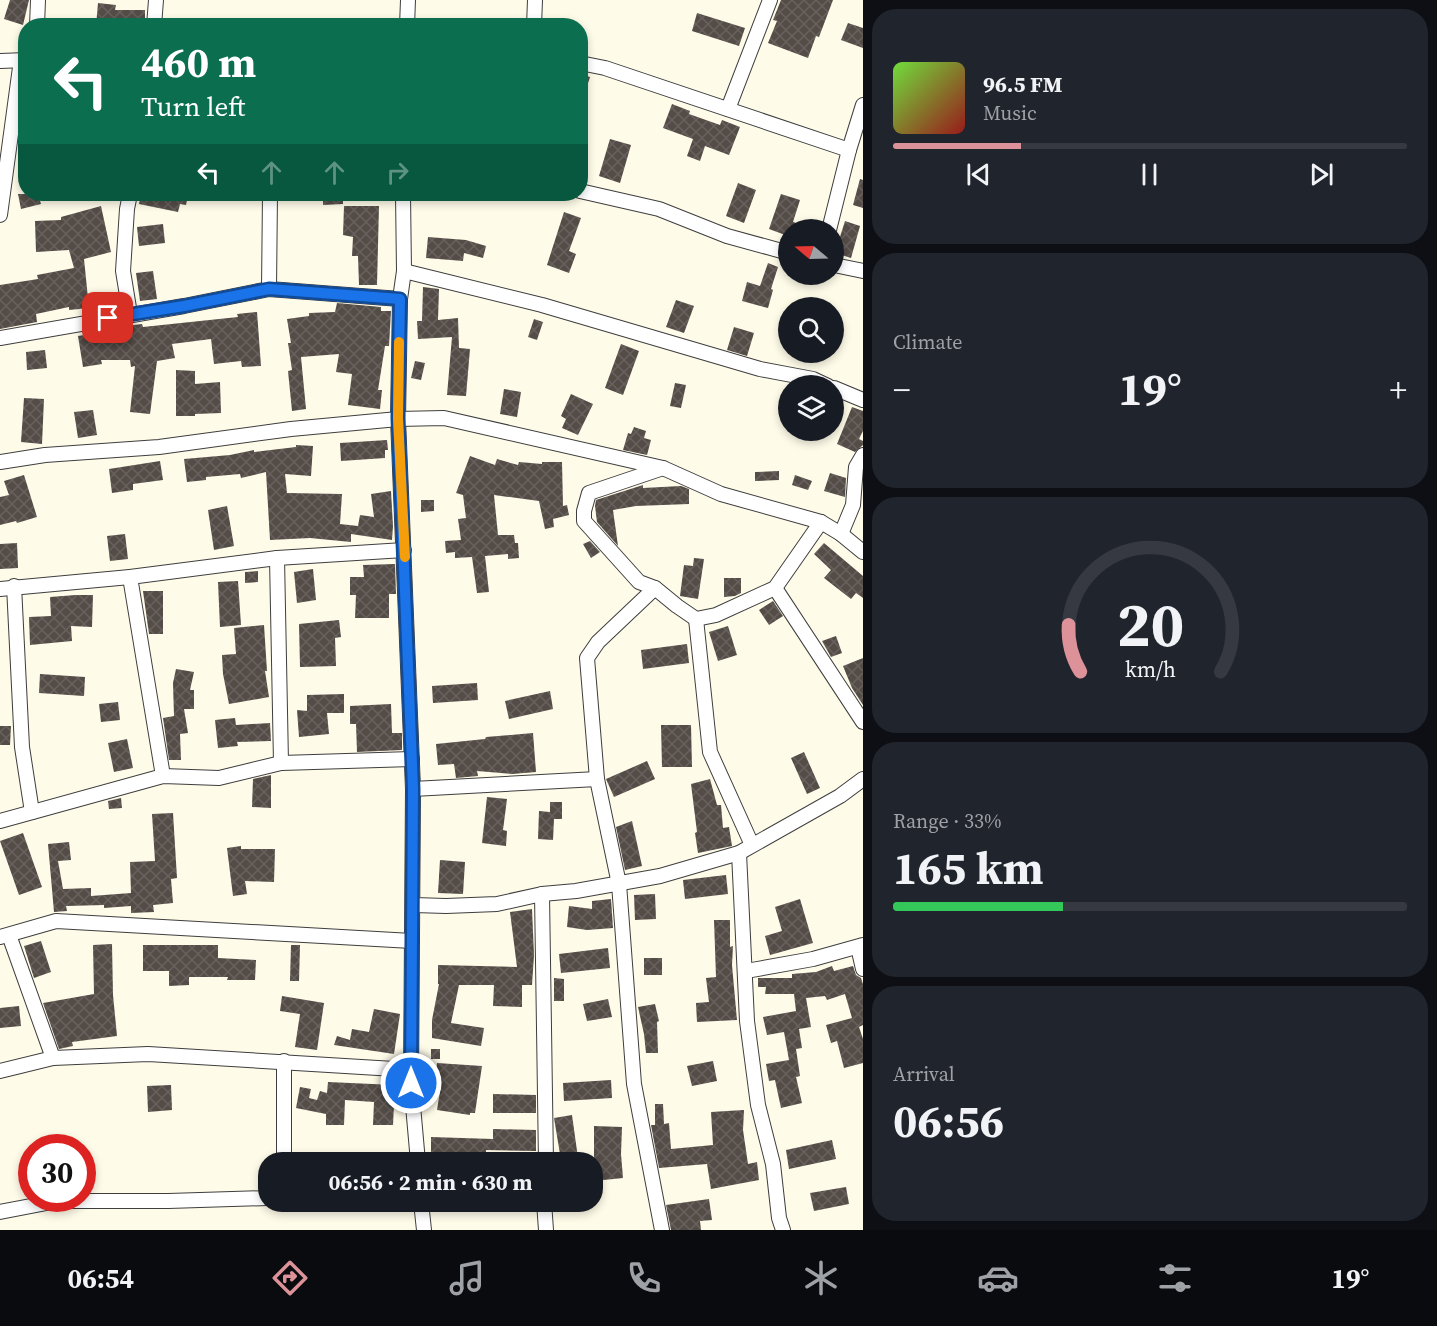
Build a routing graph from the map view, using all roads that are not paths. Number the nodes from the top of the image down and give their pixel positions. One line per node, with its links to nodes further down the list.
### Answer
1 (38, 0): 6 (street)
2 (156, 0): 7 (street)
3 (408, 0): 8 (street)
4 (535, 0): 9 (street)
5 (770, 0): 15 (street)
6 (37, 18)
7 (155, 18)
8 (407, 18)
9 (534, 18)
10 (18, 60): 11 (street)
11 (0, 61)
12 (588, 65): 15 (street)
13 (18, 94): 21 (street)
14 (862, 105): 16 (street)
15 (728, 109): 16 (street)
16 (849, 150): 22 (street)
17 (588, 193): 23 (street)
18 (129, 201): 29 (street)
19 (270, 201): 27 (street)
20 (403, 201): 25 (street)
21 (0, 215)
22 (832, 219)
23 (778, 250)
24 (844, 267): 26 (street)
25 (404, 271): 28 (street); 31 (street)
26 (862, 271)
27 (269, 289): 28 (street); 29 (street)
28 (400, 299): 34 (street)
29 (130, 314): 30 (street)
30 (0, 339)
31 (792, 375)
32 (844, 392): 33 (street)
33 (862, 400)
34 (398, 418): 36 (street); 37 (street); 40 (street)
35 (862, 455): 39 (street)
36 (0, 462)
37 (663, 468): 38 (street); 45 (street)
38 (821, 522): 39 (street); 46 (street)
39 (841, 534): 41 (street)
40 (404, 550): 42 (street); 50 (street)
41 (862, 552)
42 (277, 558): 43 (street); 51 (street)
43 (130, 577): 44 (street); 52 (street)
44 (14, 586): 47 (street); 56 (street)
45 (655, 588): 48 (street); 53 (street)
46 (775, 588): 48 (street); 49 (street)
47 (0, 589)
48 (696, 619): 58 (street)
49 (862, 722)
50 (412, 759): 51 (street); 55 (street)
51 (281, 763): 52 (street)
52 (163, 776): 56 (street)
53 (597, 779): 55 (street); 60 (street)
54 (862, 779): 58 (street)
55 (413, 789): 62 (street)
56 (32, 812): 57 (street)
57 (0, 821)
58 (752, 845): 59 (street)
59 (739, 853): 60 (street); 67 (street)
60 (619, 884): 61 (street); 81 (street)
61 (542, 894): 62 (street); 74 (street)
62 (414, 905): 64 (street)
63 (4, 936): 64 (street); 68 (street)
64 (412, 941): 70 (street)
65 (860, 946): 66 (street); 67 (street)
66 (862, 969)
67 (746, 971): 82 (street)
68 (53, 1058): 69 (street); 71 (street)
69 (284, 1061): 70 (street); 72 (street)
70 (411, 1070): 73 (street)
71 (0, 1071)
72 (284, 1152)
73 (417, 1152)
74 (546, 1152)
75 (258, 1198): 76 (street)
76 (0, 1212)
77 (422, 1212): 79 (street)
78 (545, 1212): 80 (street)
79 (424, 1230)
80 (546, 1230)
81 (662, 1230)
82 (783, 1230)

